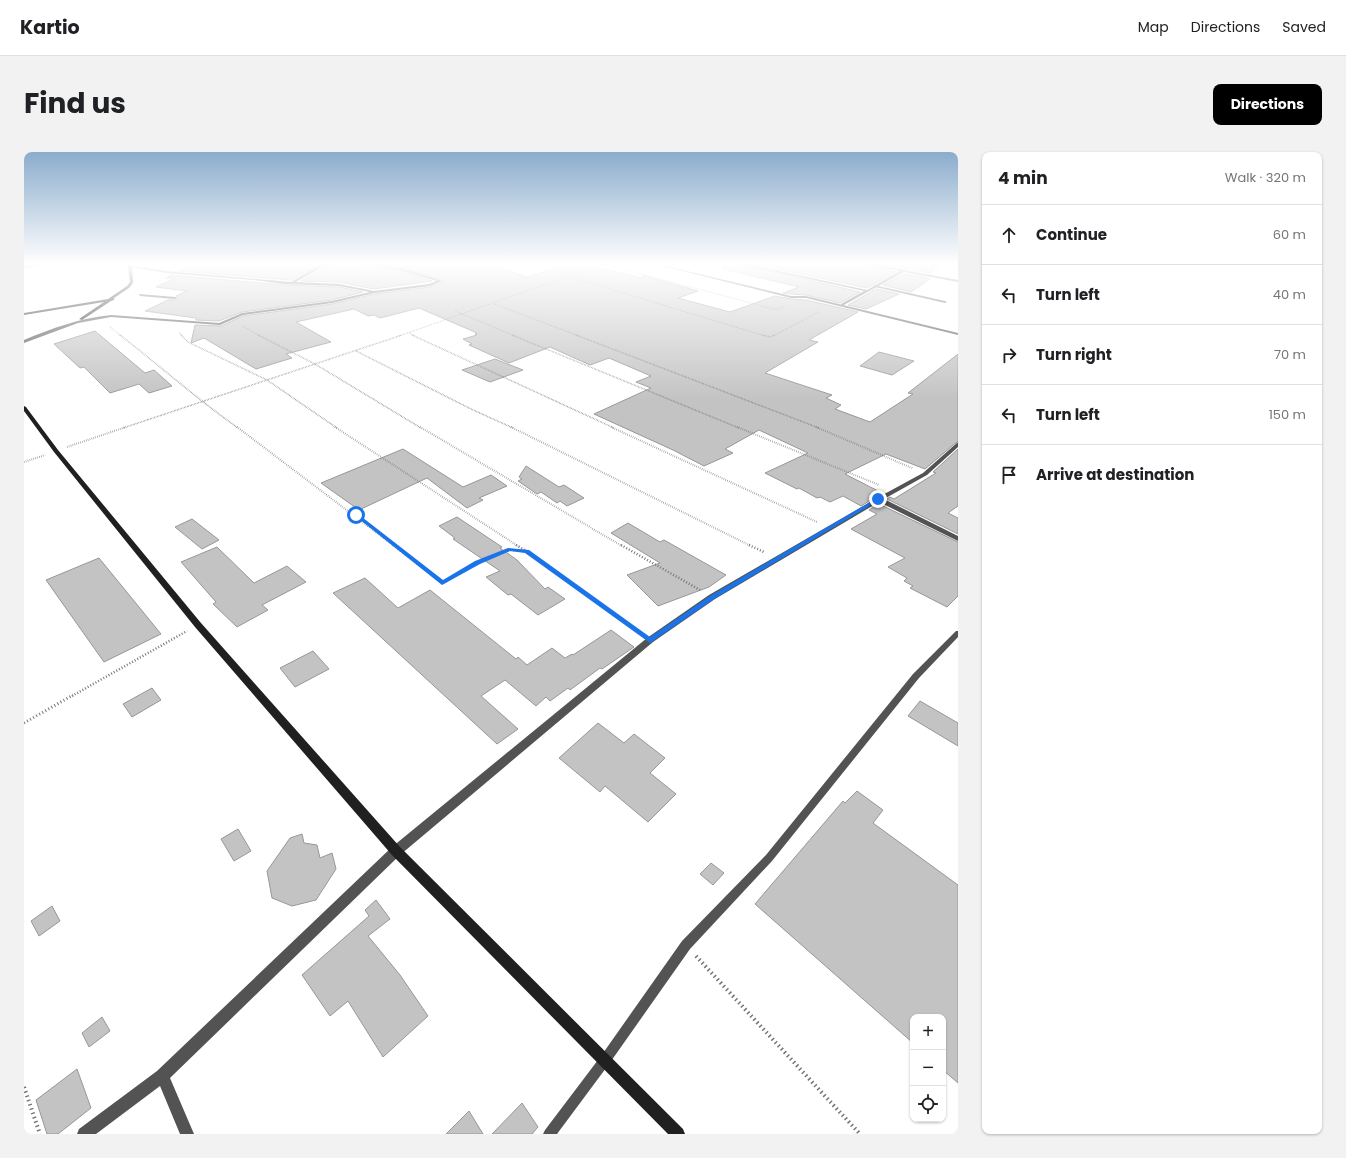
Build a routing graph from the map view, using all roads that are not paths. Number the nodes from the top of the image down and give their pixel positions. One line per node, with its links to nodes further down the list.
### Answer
1 (55, 309): 5 (street)
2 (97, 309): 6 (street)
3 (286, 309): 6 (street)
4 (857, 309): 7 (lane)
5 (24, 314)
6 (81, 319): 8 (street)
7 (958, 334)
8 (24, 342)
9 (24, 408): 14 (street)
10 (958, 444): 11 (street)
11 (878, 499): 12 (street); 14 (street)
12 (958, 539)
13 (958, 633): 15 (lane)
14 (396, 851): 15 (street); 16 (street)
15 (605, 1060): 19 (lane); 20 (street)
16 (162, 1076): 17 (street); 18 (street)
17 (84, 1134)
18 (187, 1134)
19 (549, 1134)
20 (678, 1134)

